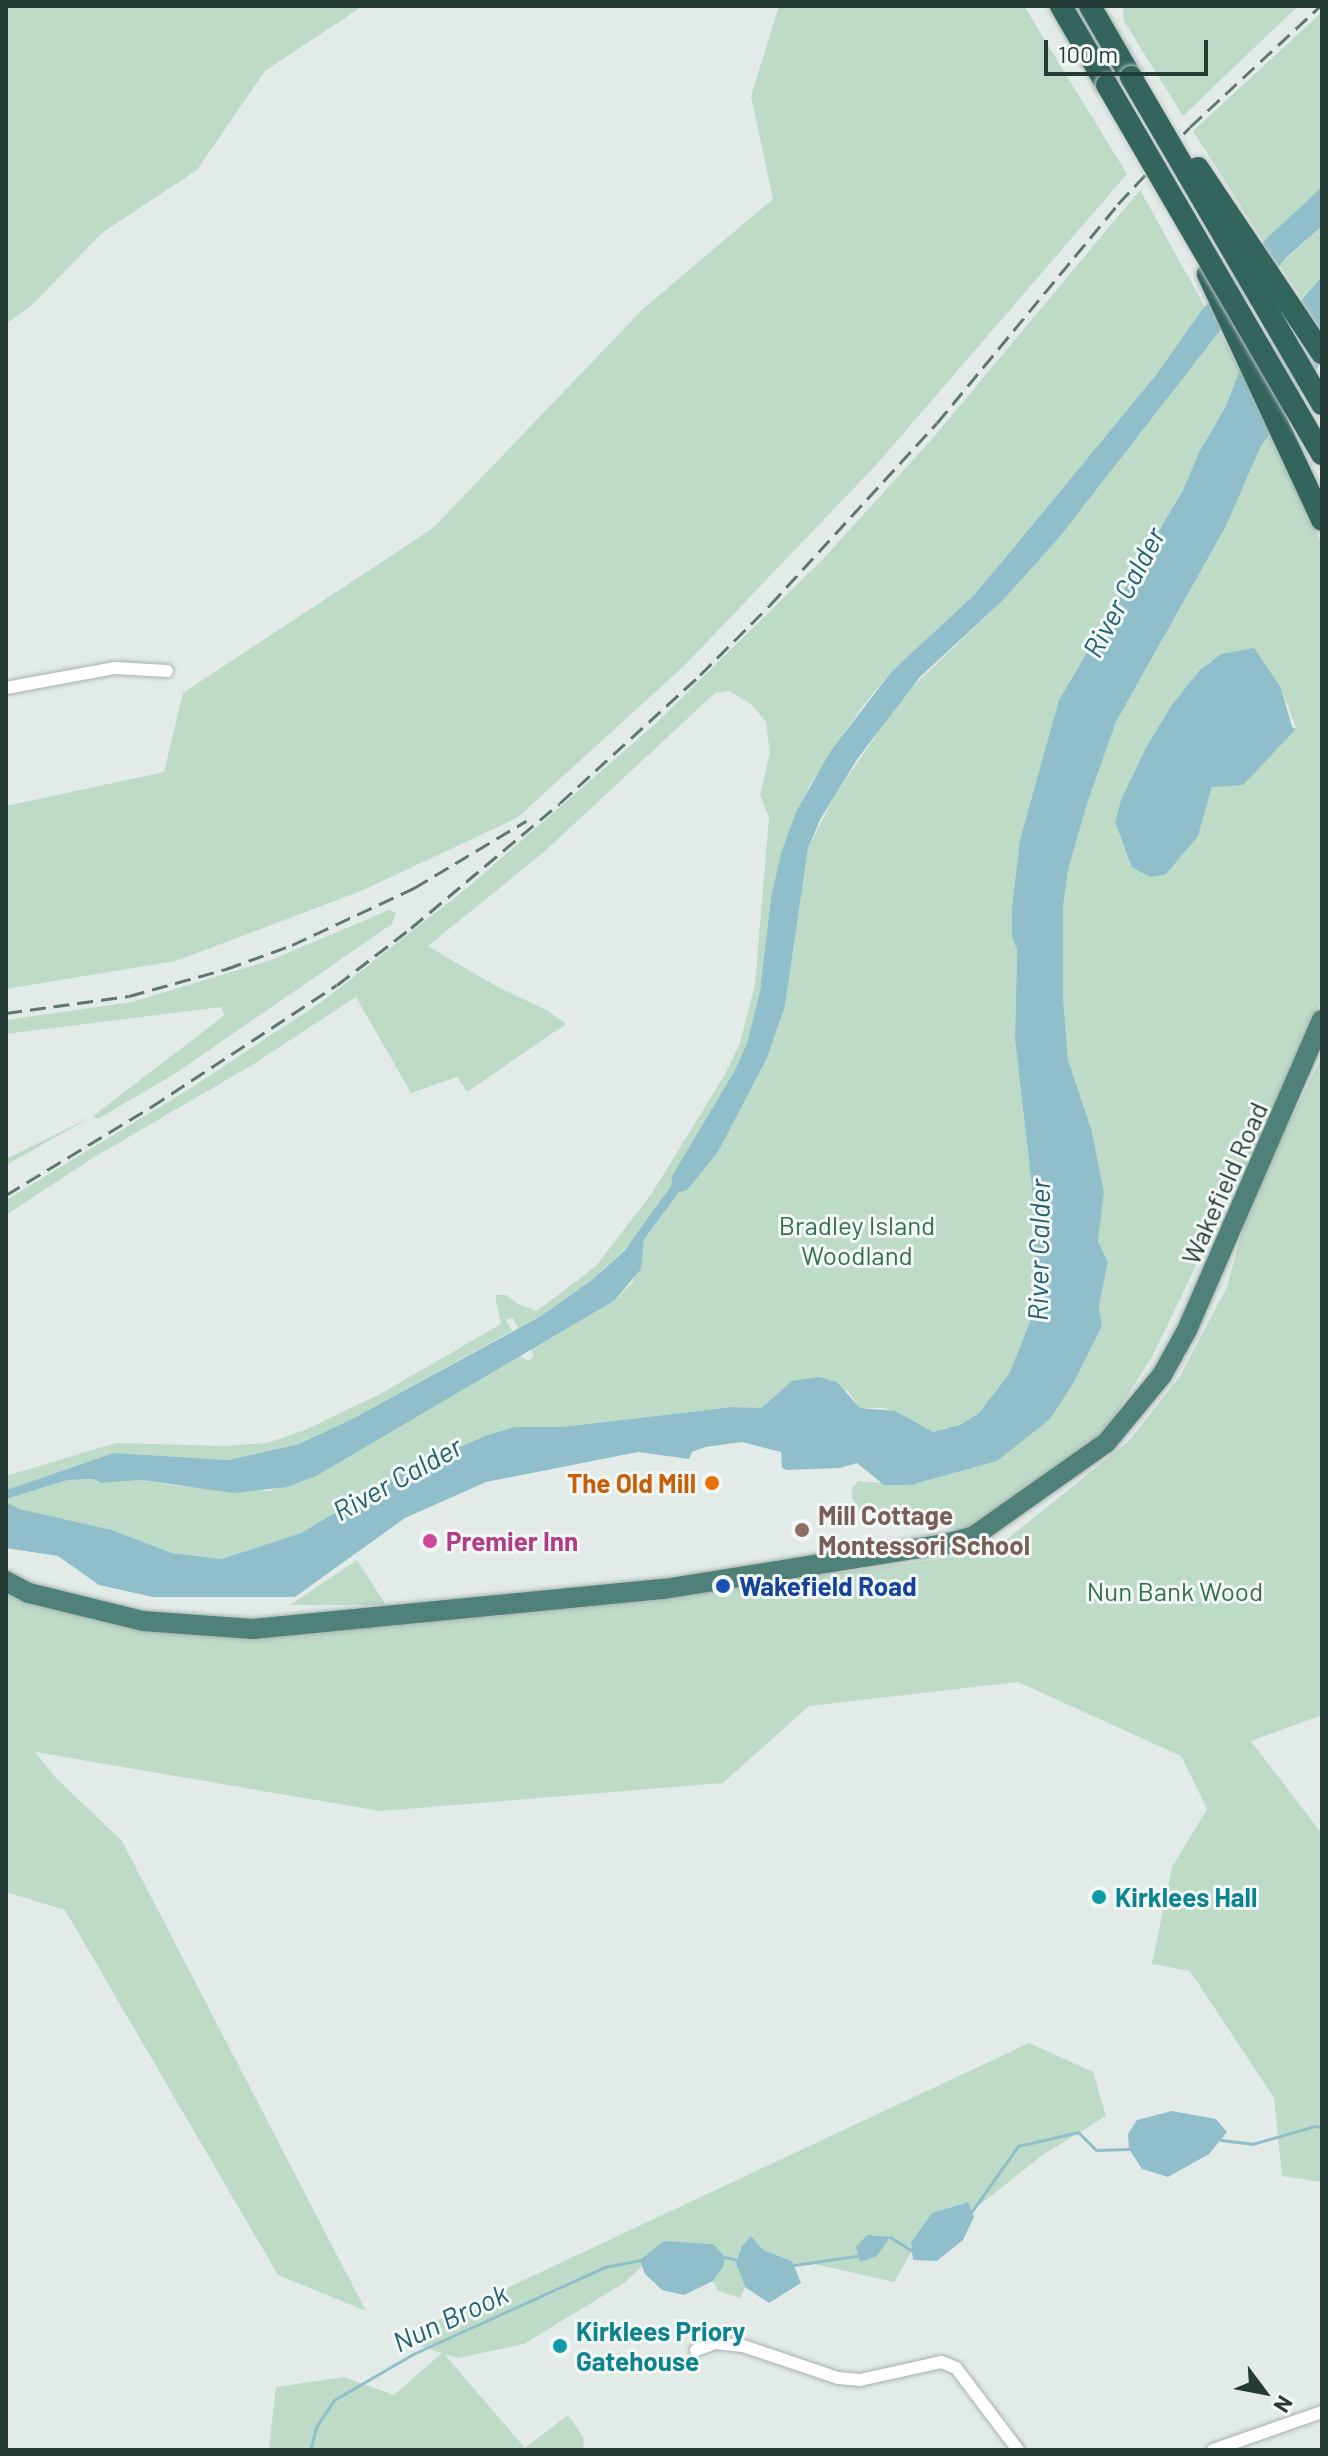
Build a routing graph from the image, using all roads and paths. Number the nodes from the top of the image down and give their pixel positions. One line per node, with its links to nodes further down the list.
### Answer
1 (1061, 6): 4 (highway, bridge)
2 (1090, 6): 3 (highway)
3 (1134, 82): 5 (highway, bridge); 6 (highway, bridge)
4 (1177, 205): 7 (highway, bridge); 8 (highway, bridge)
5 (1322, 353)
6 (1322, 404)
7 (1322, 454)
8 (1322, 520)
9 (167, 671): 10 (street)
10 (6, 688)
11 (1322, 1020): 13 (highway, Wakefield Road)
12 (1322, 1044): 13 (highway, Wakefield Road)
13 (1303, 1070): 14 (highway, Wakefield Road)
14 (6, 1581)
15 (696, 2350): 17 (street)
16 (1322, 2412): 18 (street)
17 (1018, 2450)
18 (1213, 2450)

